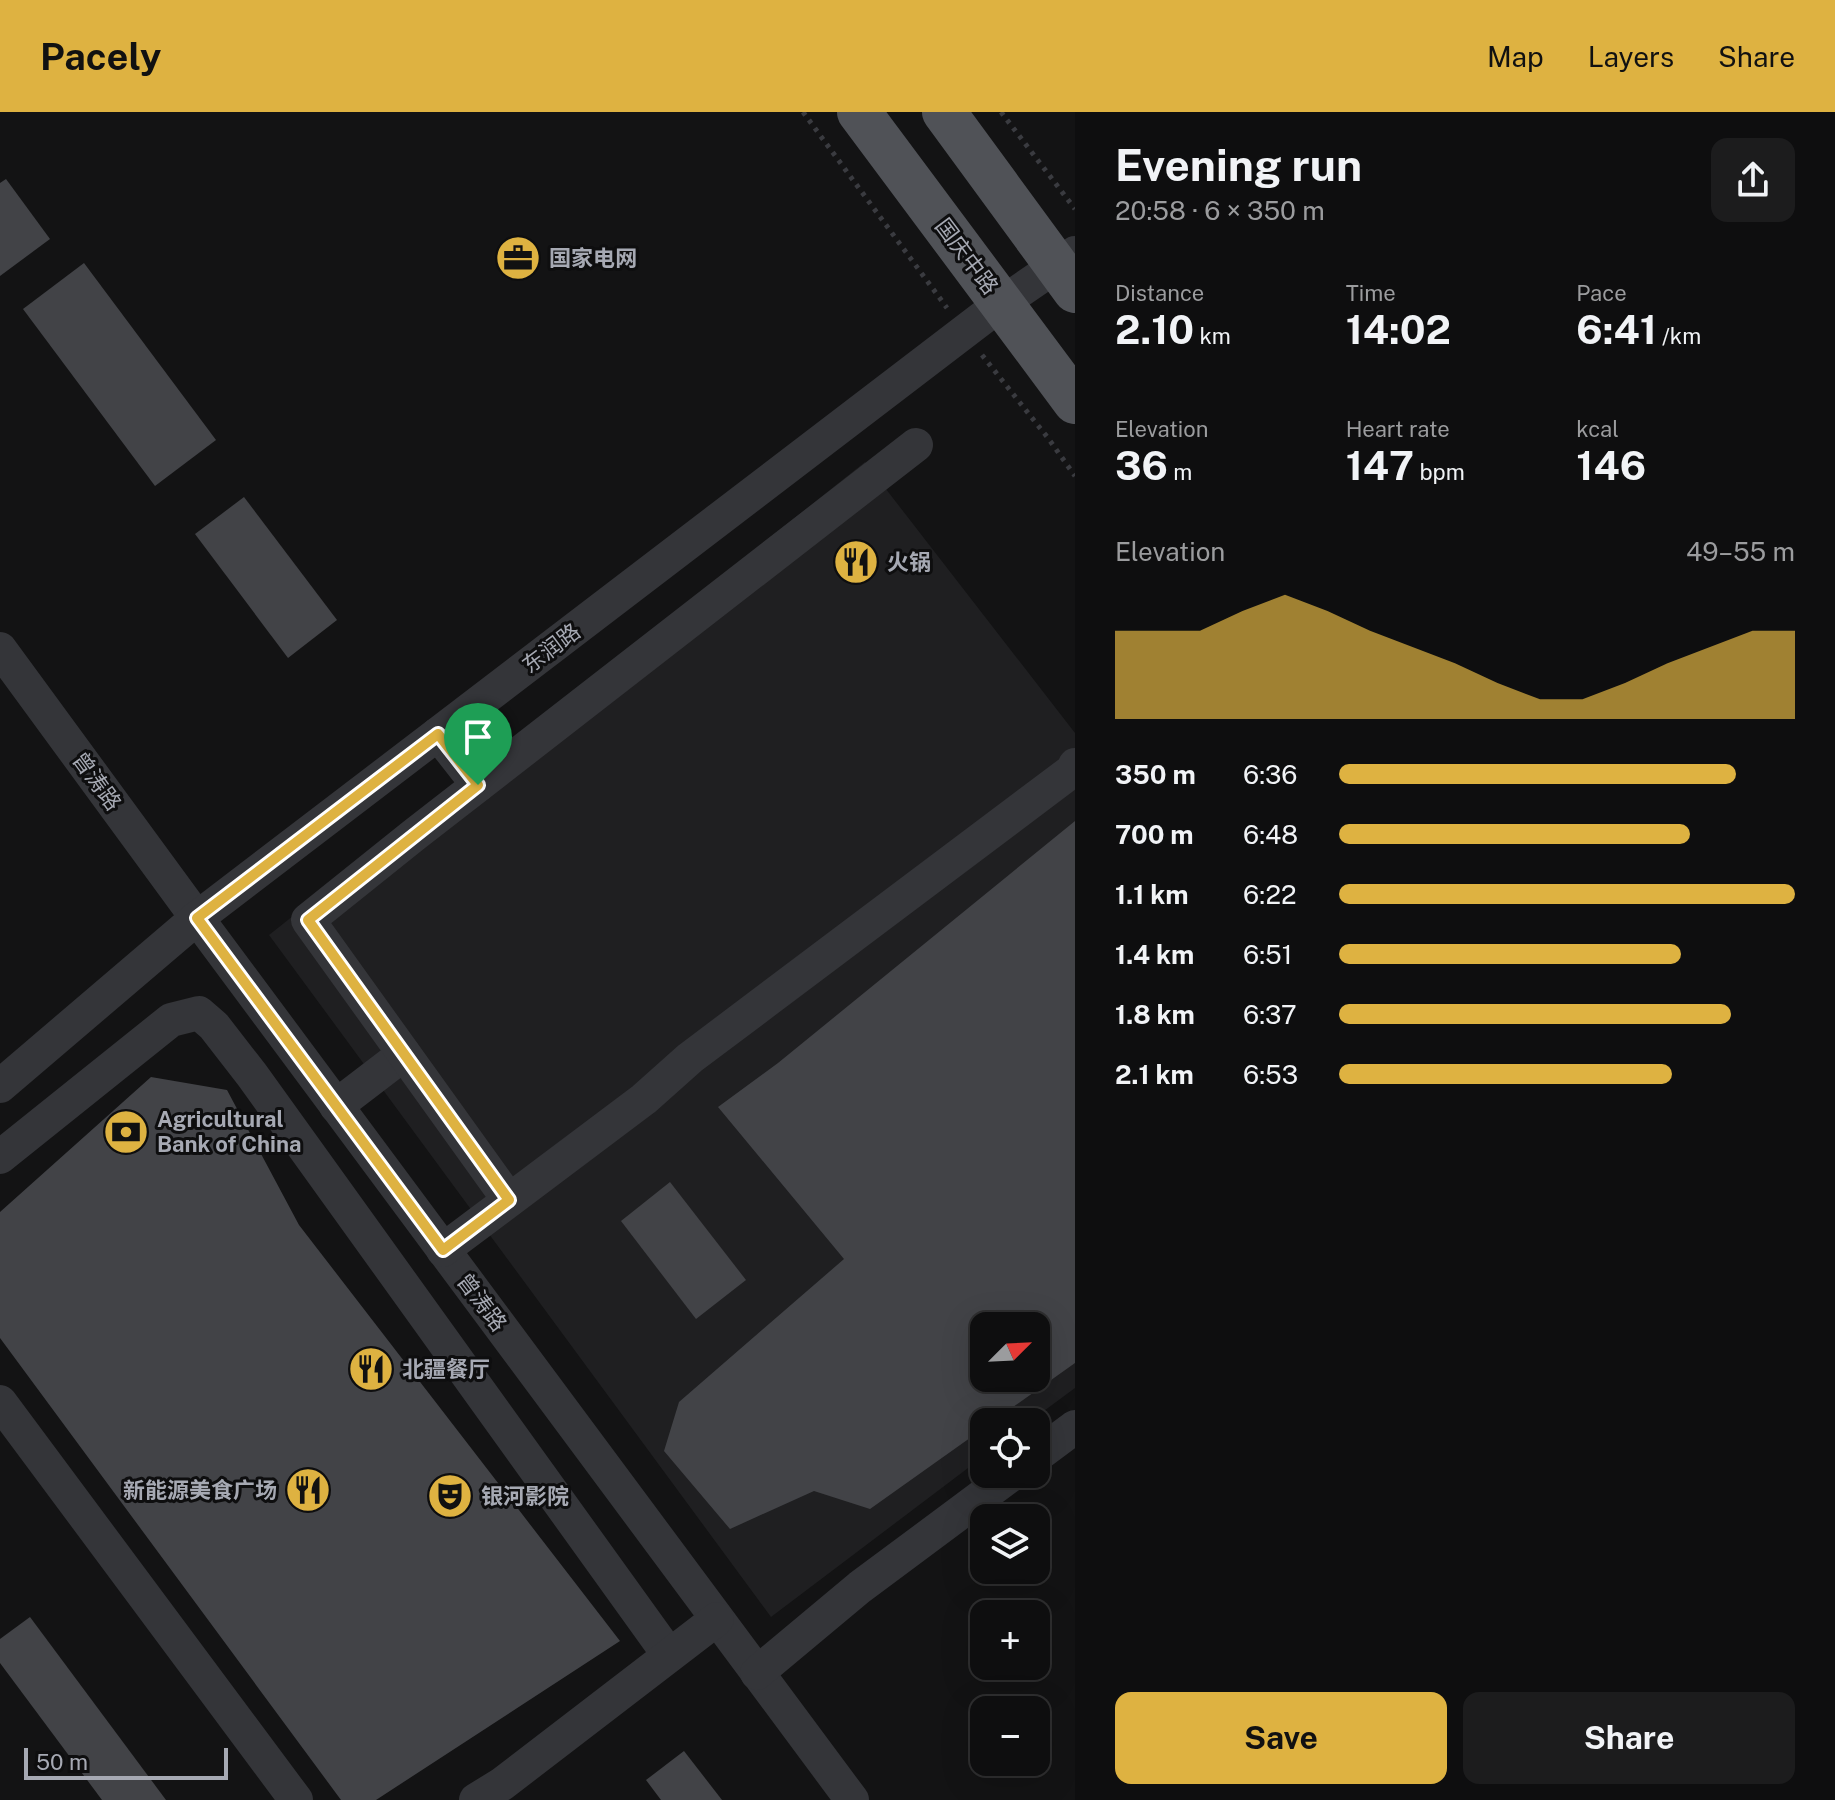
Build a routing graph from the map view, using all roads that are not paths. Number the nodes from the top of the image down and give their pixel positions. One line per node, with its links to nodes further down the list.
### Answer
1 (859, 112): 4 (main road, 国庆中路)
2 (944, 112): 3 (main road)
3 (1069, 270): 4 (street, 东润路)
4 (1002, 303): 5 (main road, 国庆中路); 8 (street, 东润路)
5 (1075, 402)
6 (916, 445): 10 (street)
7 (0, 649): 11 (street, 曾涛路)
8 (438, 734): 10 (street); 11 (street, 东润路)
9 (1075, 765): 16 (street)
10 (478, 785): 12 (street)
11 (197, 918): 13 (street, 东润路); 14 (street, 曾涛路)
12 (404, 1054): 14 (street); 16 (street)
13 (0, 1086)
14 (336, 1106): 17 (street, 曾涛路)
15 (0, 1157): 23 (street)
16 (509, 1200): 17 (street)
17 (443, 1250): 22 (street, 曾涛路)
18 (0, 1402): 25 (street)
19 (1075, 1427): 20 (street)
20 (1050, 1446)
21 (993, 1488): 24 (street)
22 (717, 1619): 23 (street); 24 (street, 曾涛路)
23 (669, 1655): 26 (street)
24 (757, 1673): 27 (street, 曾涛路)
25 (296, 1800)
26 (476, 1800)
27 (852, 1800)

